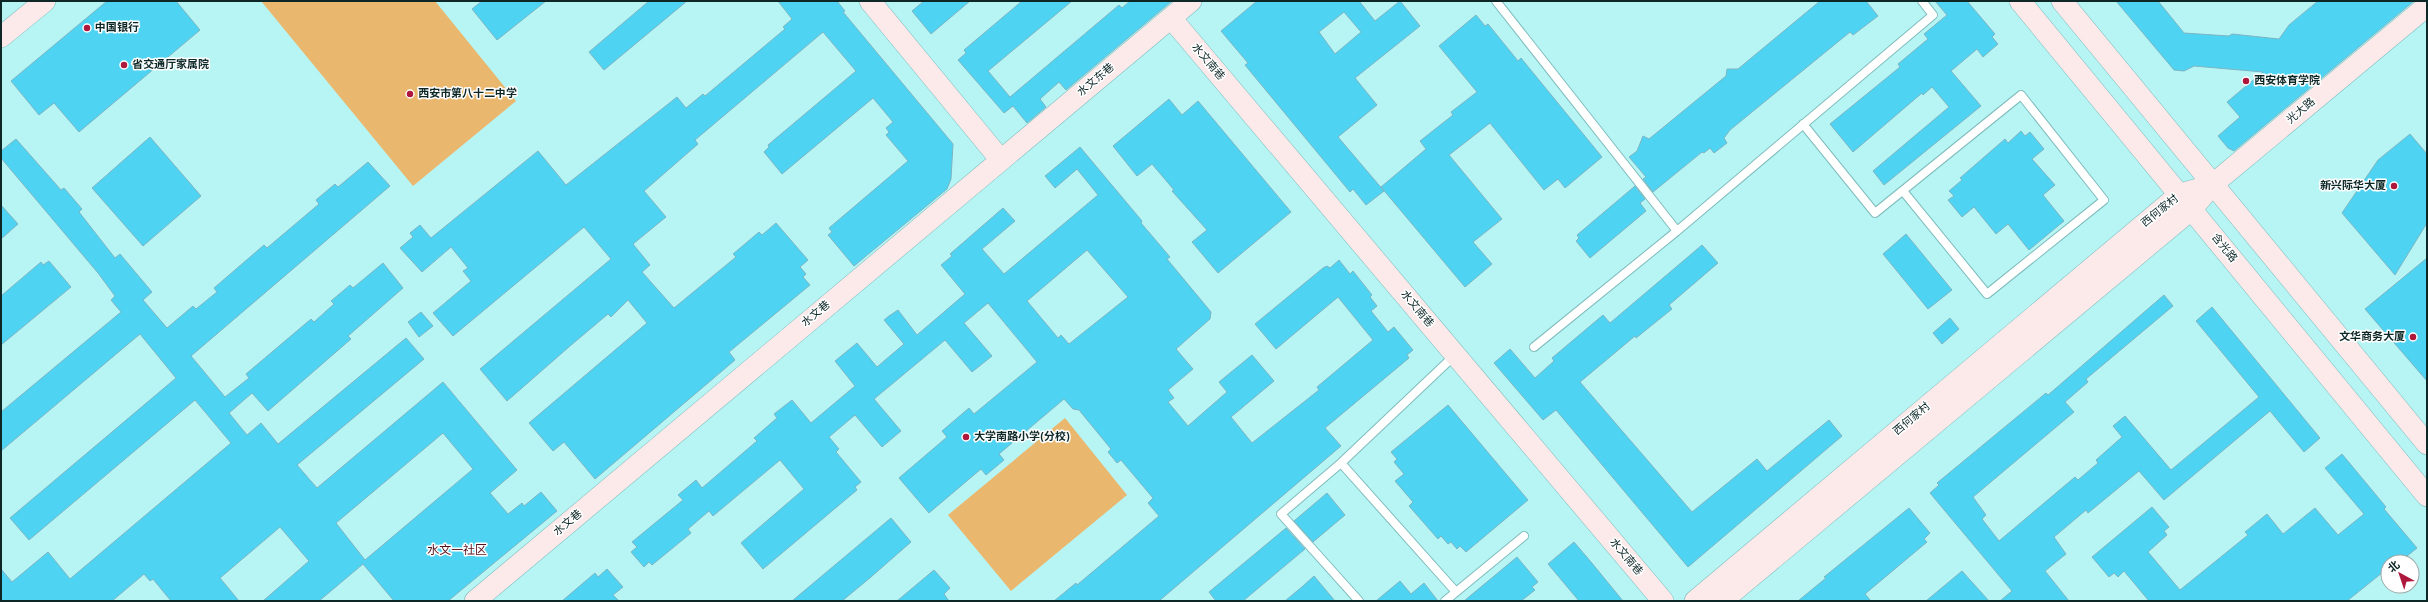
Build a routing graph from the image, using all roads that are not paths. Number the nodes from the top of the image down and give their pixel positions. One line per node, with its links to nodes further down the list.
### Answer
1 (45, 1): 10 (street)
2 (870, 1): 12 (street)
3 (1191, 1): 9 (street, 水文东巷)
4 (1496, 1): 16 (lane)
5 (1922, 1): 11 (lane)
6 (2020, 1): 15 (street, 含光路)
7 (2062, 1): 13 (street)
8 (2427, 6): 13 (street, 光大路)
9 (1171, 18): 12 (street, 水文东巷); 18 (street, 水文南巷)
10 (1, 37)
11 (1803, 124): 14 (lane); 16 (lane)
12 (1000, 159): 24 (street, 水文巷)
13 (2212, 185): 15 (street, 西何家村); 19 (street)
14 (1903, 191): 14 (lane)
15 (2186, 201): 21 (street, 含光路); 28 (street, 西何家村); 29 (street, 西何家村)
16 (1676, 231): 17 (lane)
17 (1534, 346)
18 (1455, 354): 20 (lane); 27 (street, 水文南巷)
19 (2427, 444)
20 (1340, 463): 23 (lane); 25 (lane)
21 (2427, 496)
22 (1524, 536): 23 (lane)
23 (1456, 592): 26 (lane)
24 (475, 601)
25 (1359, 601)
26 (1445, 601)
27 (1663, 601)
28 (1695, 601)
29 (1722, 601)

